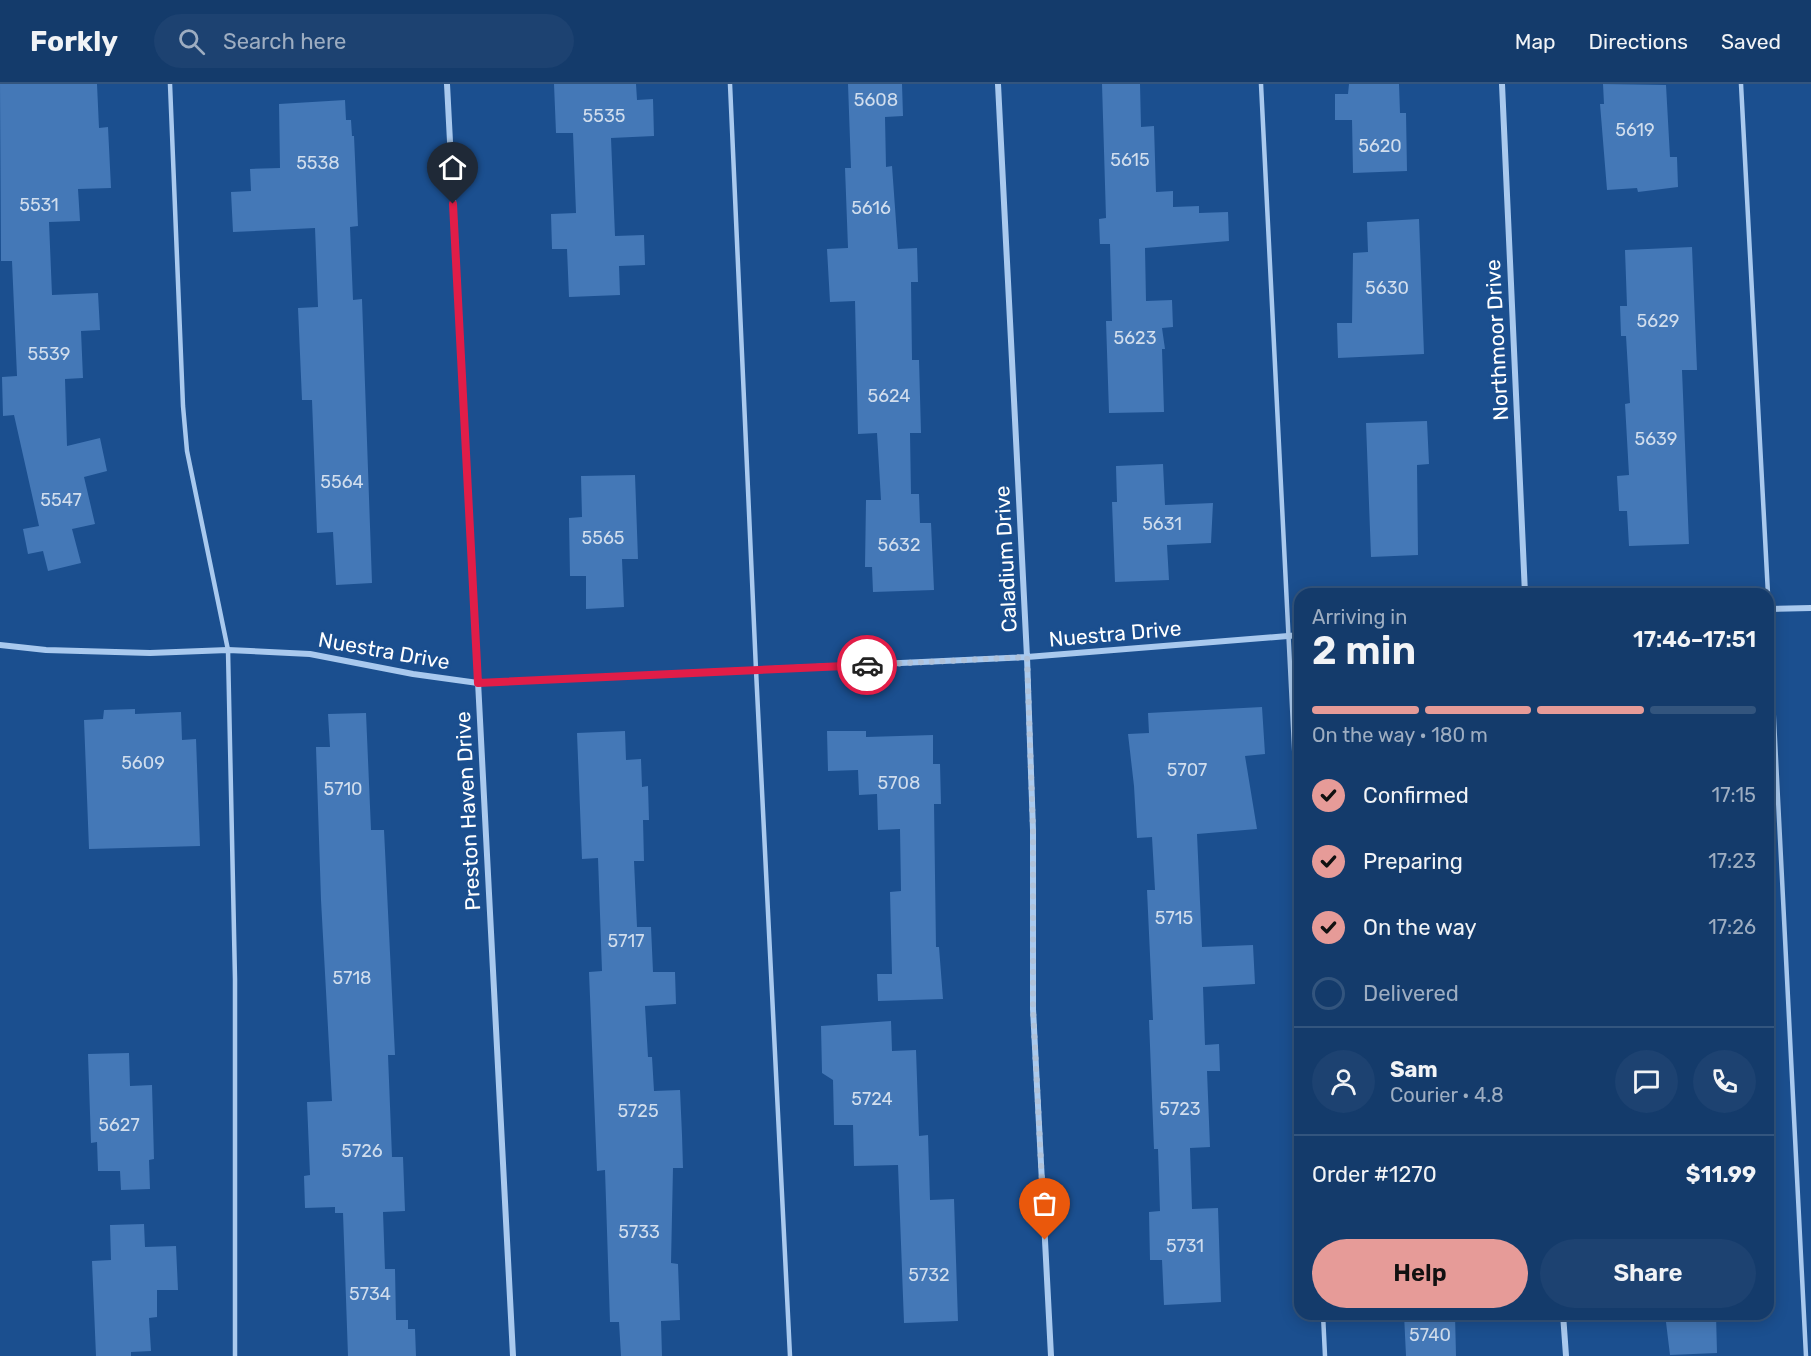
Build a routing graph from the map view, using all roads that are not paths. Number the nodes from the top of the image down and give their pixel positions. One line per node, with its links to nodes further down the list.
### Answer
1 (170, 84): 15 (lane)
2 (447, 84): 18 (street, Preston Haven Drive)
3 (730, 84): 17 (lane)
4 (998, 84): 16 (street, Caladium Drive)
5 (1261, 84): 12 (lane)
6 (1502, 84): 8 (street, Northmoor Drive)
7 (1742, 84): 9 (lane)
8 (1525, 588)
9 (1768, 588)
10 (1811, 608): 11 (street)
11 (1774, 609)
12 (1289, 636): 13 (street, Nuestra Drive); 16 (street, Nuestra Drive); 20 (lane)
13 (1294, 636)
14 (0, 645): 15 (street, Nuestra Drive)
15 (228, 650): 18 (street, Nuestra Drive); 23 (lane)
16 (1027, 657): 17 (street, Nuestra Drive); 26 (street, Caladium Drive)
17 (756, 670): 18 (street, Nuestra Drive); 25 (lane)
18 (478, 683): 24 (street, Preston Haven Drive)
19 (1774, 710): 29 (lane)
20 (1294, 741)
21 (1323, 1320): 27 (lane)
22 (1563, 1320): 28 (street)
23 (235, 1356)
24 (513, 1356)
25 (790, 1356)
26 (1051, 1356)
27 (1325, 1356)
28 (1566, 1356)
29 (1806, 1356)

